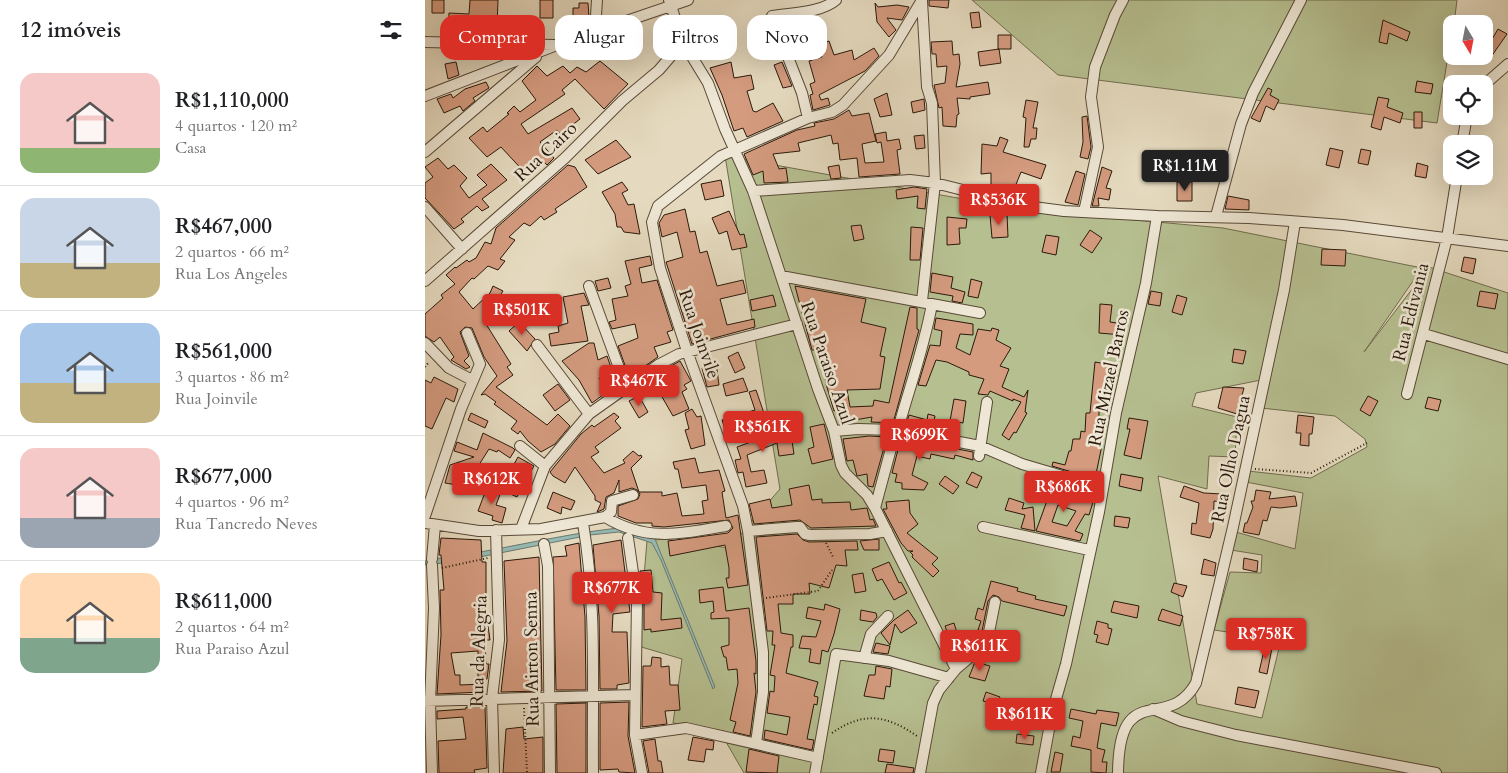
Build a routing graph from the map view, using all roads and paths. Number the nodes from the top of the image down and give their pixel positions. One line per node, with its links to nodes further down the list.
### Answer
1 (597, 0): 8 (street)
2 (689, 0): 7 (street)
3 (836, 0): 20 (street)
4 (921, 0): 20 (street); 23 (street)
5 (1123, 0): 27 (street)
6 (1301, 0): 29 (street)
7 (670, 3): 9 (street); 10 (street, Rua Paraiso Azul)
8 (596, 15)
9 (638, 15)
10 (674, 15)
11 (425, 42): 12 (street)
12 (555, 45)
13 (555, 46): 14 (street)
14 (546, 50): 19 (street); 22 (street)
15 (668, 60): 33 (street, Rua Cairo)
16 (694, 60): 21 (street, Rua Paraiso Azul)
17 (1508, 64): 18 (street)
18 (1493, 77)
19 (425, 96)
20 (808, 118): 21 (street)
21 (735, 150): 25 (street, Rua Paraiso Azul); 44 (street, Rua Joinvile)
22 (425, 152)
23 (935, 183): 25 (street); 27 (street); 37 (street)
24 (1456, 185): 31 (street, Rua Edivania)
25 (753, 191): 34 (street, Rua Paraiso Azul)
26 (425, 207): 33 (street)
27 (1084, 212): 28 (street)
28 (1157, 216): 29 (street); 58 (street, Rua Mizael Barros)
29 (1216, 216): 30 (street)
30 (1295, 222): 31 (street); 57 (street, Rua Olho Dagua)
31 (1447, 238): 32 (street); 41 (street, Rua Edivania)
32 (1508, 246)
33 (462, 249): 35 (street, Rua Cairo)
34 (781, 276): 37 (street); 39 (street, Rua Paraiso Azul)
35 (425, 281)
36 (589, 286): 47 (street)
37 (927, 303): 38 (street); 51 (street)
38 (980, 313)
39 (797, 324): 44 (street); 52 (street, Rua Paraiso Azul)
40 (467, 333): 46 (street)
41 (1424, 334): 45 (street); 48 (street, Rua Edivania)
42 (425, 343): 46 (street)
43 (537, 345): 50 (street)
44 (687, 351): 47 (street); 69 (street, Rua Joinvile)
45 (1508, 359)
46 (472, 380): 62 (street)
47 (625, 387): 50 (street)
48 (1407, 394)
49 (987, 402): 55 (street)
50 (589, 414): 56 (street)
51 (896, 430): 52 (street); 55 (street); 60 (street)
52 (834, 431): 60 (street, Rua Paraiso Azul)
53 (1367, 443): 57 (path)
54 (520, 446): 56 (street)
55 (980, 451): 58 (street)
56 (545, 466): 66 (street)
57 (1245, 468): 91 (street, Rua Olho Dagua)
58 (1103, 488): 74 (street, Rua Mizael Barros)
59 (633, 495): 61 (street)
60 (875, 508): 70 (street, Rua Paraiso Azul)
61 (608, 515): 64 (street); 68 (street)
62 (425, 516)
63 (430, 524): 67 (street); 77 (street)
64 (726, 526)
65 (983, 527): 74 (street)
66 (521, 529): 67 (street); 72 (street)
67 (496, 530): 75 (street, Rua da Alegria)
68 (584, 530): 72 (street); 86 (street)
69 (748, 531): 71 (street); 79 (street, Rua Joinvile)
70 (887, 531): 71 (street); 83 (street, Rua Paraiso Azul)
71 (821, 535): 76 (path)
72 (543, 537): 89 (street, Rua Airton Senna)
73 (628, 538): 85 (street)
74 (1089, 550): 105 (street, Rua Mizael Barros)
75 (498, 552): 77 (path); 87 (street, Rua da Alegria)
76 (833, 557)
77 (432, 565): 90 (street)
78 (832, 570): 79 (path)
79 (756, 600): 94 (street, Rua Joinvile)
80 (995, 602): 83 (street)
81 (888, 616): 82 (street)
82 (864, 658): 84 (street); 95 (street)
83 (956, 668): 84 (street)
84 (949, 678): 93 (street)
85 (634, 695): 86 (street); 92 (street)
86 (592, 696): 89 (street); 101 (street)
87 (492, 698): 88 (street); 90 (street); 98 (street, Rua da Alegria)
88 (524, 698): 89 (street); 99 (path)
89 (549, 698): 100 (street, Rua Airton Senna)
90 (427, 701): 97 (street)
91 (1153, 709): 106 (street); 107 (street)
92 (635, 735): 94 (street); 102 (street)
93 (925, 741): 95 (path); 104 (street)
94 (756, 743): 96 (street)
95 (820, 743): 96 (street)
96 (818, 758): 103 (street)
97 (432, 773)
98 (494, 773)
99 (527, 773)
100 (550, 773)
101 (593, 773)
102 (642, 773)
103 (815, 773)
104 (920, 773)
105 (1041, 773)
106 (1118, 773)
107 (1436, 773)

